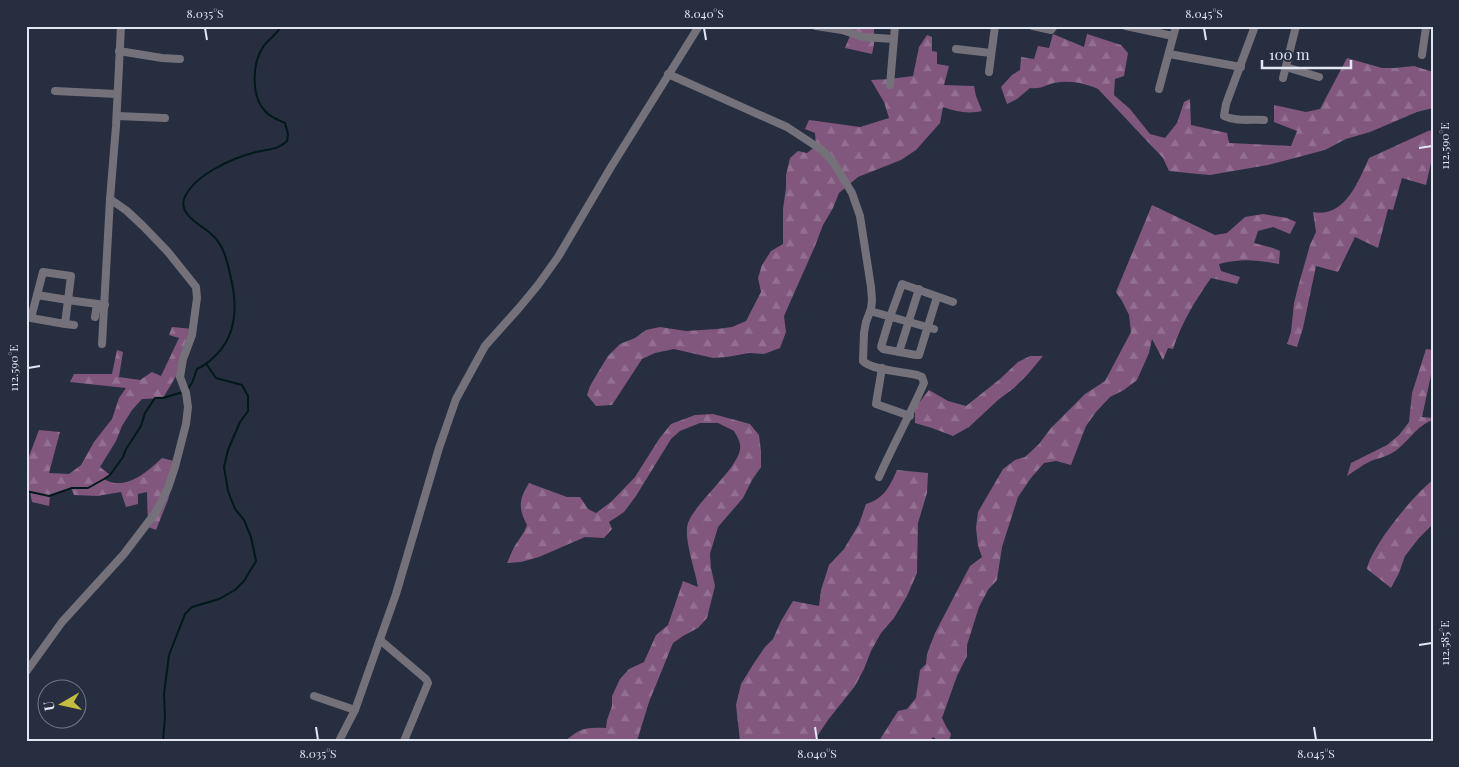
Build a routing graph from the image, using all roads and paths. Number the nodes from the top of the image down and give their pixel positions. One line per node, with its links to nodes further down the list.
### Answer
1 (121, 26): 17 (street)
2 (698, 26): 25 (street)
3 (816, 26): 15 (street)
4 (895, 26): 15 (street)
5 (995, 26): 18 (street)
6 (1032, 26): 7 (street)
7 (1054, 26)
8 (1126, 26): 14 (street)
9 (1176, 26): 14 (street)
10 (1255, 26): 22 (street)
11 (1296, 26): 23 (street)
12 (1426, 26): 13 (street); 20 (street)
13 (1433, 28)
14 (1173, 36): 19 (street)
15 (893, 39): 28 (street)
16 (956, 49): 18 (street)
17 (119, 51): 21 (street); 31 (street)
18 (991, 53): 24 (street)
19 (1169, 54): 22 (street); 29 (street)
20 (1422, 56)
21 (180, 59)
22 (1241, 67): 34 (street)
23 (1286, 67): 26 (street); 27 (street)
24 (989, 72)
25 (668, 74): 42 (street); 54 (street)
26 (1319, 77)
27 (1283, 78)
28 (890, 85)
29 (1159, 89)
30 (55, 92): 31 (street)
31 (117, 94): 32 (street)
32 (116, 116): 33 (street); 35 (street)
33 (166, 118)
34 (1264, 120)
35 (110, 199): 41 (street); 55 (street)
36 (919, 289): 38 (street); 44 (street); 45 (street)
37 (37, 295): 39 (street); 39 (street); 46 (street)
38 (937, 297): 40 (street); 48 (street)
39 (68, 300): 41 (street); 46 (street)
40 (953, 302)
41 (101, 304): 43 (street); 49 (street)
42 (870, 311): 44 (street); 51 (street)
43 (95, 317)
44 (890, 317): 45 (street); 50 (street)
45 (908, 322): 48 (street); 50 (street)
46 (66, 324): 47 (street)
47 (74, 325)
48 (930, 328): 50 (street)
49 (102, 344)
50 (899, 352)
51 (882, 368): 52 (street); 52 (street)
52 (910, 416): 53 (street)
53 (879, 478)
54 (380, 640): 57 (street); 59 (street)
55 (26, 672)
56 (314, 696): 57 (street)
57 (355, 710): 58 (street)
58 (339, 741)
59 (404, 741)

